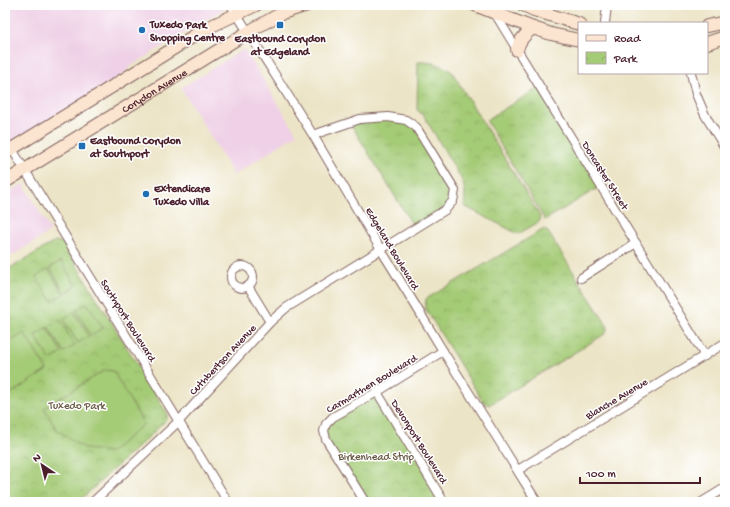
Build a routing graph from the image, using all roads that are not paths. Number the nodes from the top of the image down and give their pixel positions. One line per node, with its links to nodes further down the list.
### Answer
1 (256, 5): 6 (main road)
2 (307, 5): 14 (main road, Corydon Avenue)
3 (475, 5): 7 (main road)
4 (607, 5): 8 (street)
5 (525, 6): 10 (main road); 11 (main road)
6 (234, 9): 14 (street, Edgeland Boulevard); 22 (main road)
7 (492, 9): 10 (main road); 18 (street, Doncaster Street)
8 (605, 22)
9 (725, 22): 12 (main road)
10 (520, 23): 13 (main road)
11 (578, 24)
12 (708, 26)
13 (533, 28): 16 (main road); 18 (main road)
14 (248, 32): 20 (street, Edgeland Boulevard); 23 (main road, Corydon Avenue)
15 (725, 37): 17 (main road)
16 (578, 40)
17 (708, 42)
18 (517, 50): 25 (street, Doncaster Street)
19 (691, 74): 21 (street)
20 (313, 135): 26 (street, Edgeland Boulevard); 26 (street, Cuthbertson Avenue)
21 (725, 148)
22 (8, 151): 23 (street, Southport Boulevard)
23 (25, 170): 24 (main road, Corydon Avenue); 34 (street, Southport Boulevard)
24 (5, 182)
25 (636, 244): 27 (street); 32 (street, Doncaster Street)
26 (381, 250): 29 (street, Cuthbertson Avenue); 31 (street, Edgeland Boulevard)
27 (581, 278)
28 (248, 286): 29 (street)
29 (270, 322): 34 (street, Cuthbertson Avenue)
30 (725, 343): 32 (street, Blanche Avenue)
31 (443, 351): 33 (street, Carmarthen Boulevard); 35 (street, Edgeland Boulevard)
32 (705, 356): 35 (street, Blanche Avenue)
33 (376, 392): 39 (street, Carmarthen Boulevard); 40 (street, Devonport Boulevard)
34 (179, 421): 37 (street, Cuthbertson Avenue); 38 (street, Southport Boulevard)
35 (518, 470): 41 (street, Edgeland Boulevard)
36 (725, 488): 42 (street)
37 (93, 502)
38 (228, 502)
39 (365, 502)
40 (444, 502)
41 (537, 502)
42 (702, 502)

